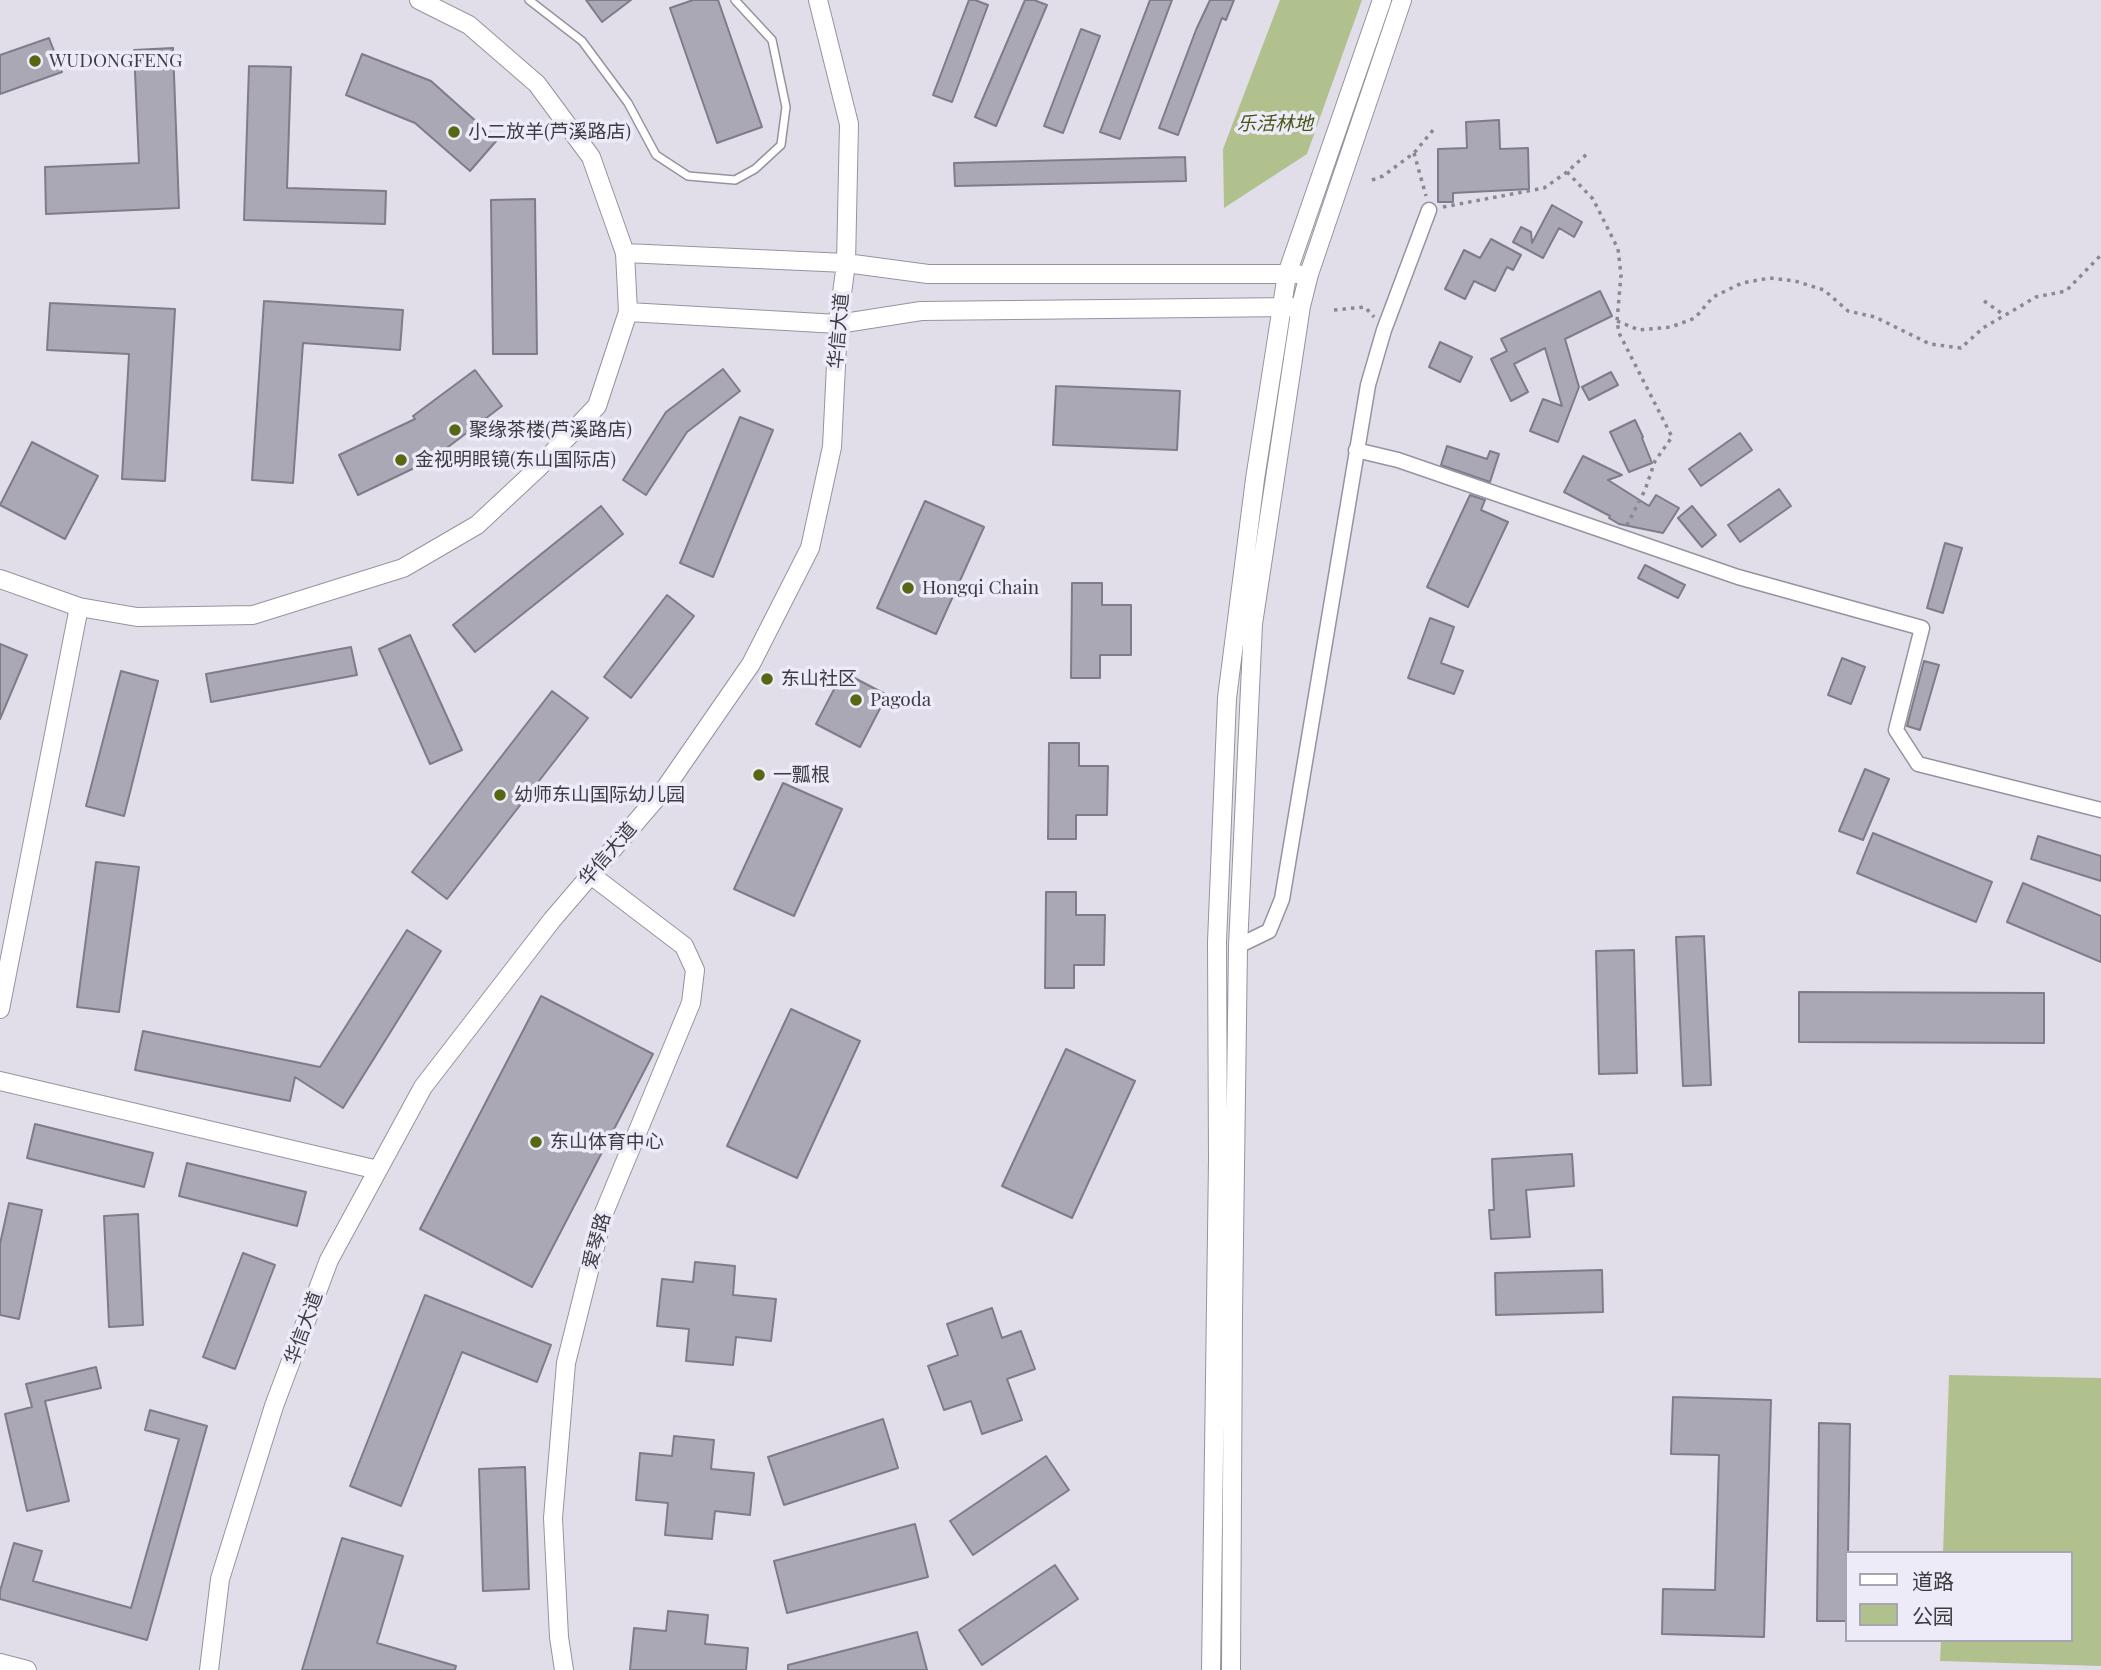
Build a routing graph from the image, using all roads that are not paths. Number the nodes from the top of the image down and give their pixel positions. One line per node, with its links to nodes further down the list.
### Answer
1 (419, 0): 8 (street)
2 (529, 0): 3 (lane)
3 (735, 0)
4 (818, 0): 9 (street, 华信大道)
5 (1381, 0): 10 (street)
6 (1402, 0): 11 (street)
7 (1429, 210): 16 (street)
8 (625, 253): 9 (street); 14 (street)
9 (846, 264): 10 (street); 15 (street, 华信大道)
10 (1287, 274): 11 (street); 13 (street)
11 (1309, 274): 12 (street)
12 (1301, 306): 13 (street); 21 (street)
13 (1282, 307): 15 (street); 29 (street)
14 (628, 312): 15 (street); 18 (street)
15 (838, 324): 20 (street, 华信大道)
16 (1356, 450): 19 (street); 21 (street)
17 (0, 579): 18 (street)
18 (79, 607): 22 (street)
19 (2101, 810)
20 (590, 875): 24 (street, 华信大道); 28 (street, 爱琴路)
21 (1238, 946): 30 (street)
22 (0, 1009)
23 (0, 1081): 24 (street)
24 (378, 1170): 27 (street, 华信大道)
25 (0, 1663): 26 (street)
26 (27, 1670)
27 (209, 1670)
28 (564, 1670)
29 (1211, 1670)
30 (1231, 1670)

